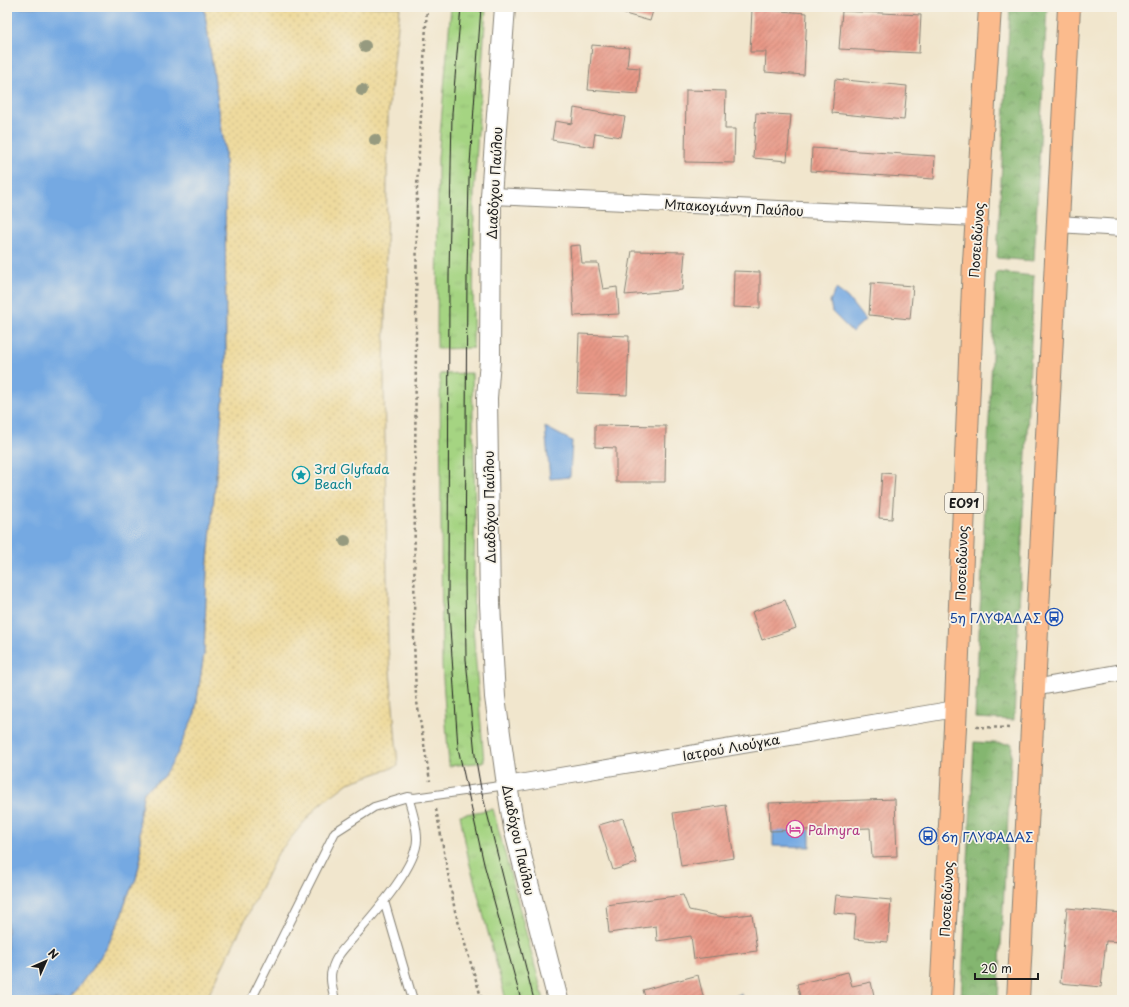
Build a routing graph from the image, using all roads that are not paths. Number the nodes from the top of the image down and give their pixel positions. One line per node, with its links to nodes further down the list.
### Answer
1 (505, 7): 4 (street, Διαδόχου Παύλου)
2 (990, 7): 5 (highway, Ποσειδώνος / ΕΟ91)
3 (1069, 7): 6 (highway)
4 (491, 196): 5 (street, Μπακογιάννη Παύλου); 11 (street, Διαδόχου Παύλου)
5 (978, 218): 10 (highway, Ποσειδώνος / ΕΟ91)
6 (1058, 224): 7 (street); 9 (highway)
7 (1122, 228)
8 (1122, 672): 9 (street)
9 (1034, 688): 19 (highway)
10 (955, 718): 11 (street, Ιατρού Λιούγκα); 18 (highway, Ποσειδώνος / ΕΟ91)
11 (507, 785): 12 (lane); 17 (street, Διαδόχου Παύλου)
12 (408, 797): 13 (lane); 14 (lane)
13 (384, 901): 15 (lane); 16 (lane)
14 (251, 1000)
15 (335, 1000)
16 (413, 1000)
17 (558, 1000)
18 (941, 1000)
19 (1018, 1000)

